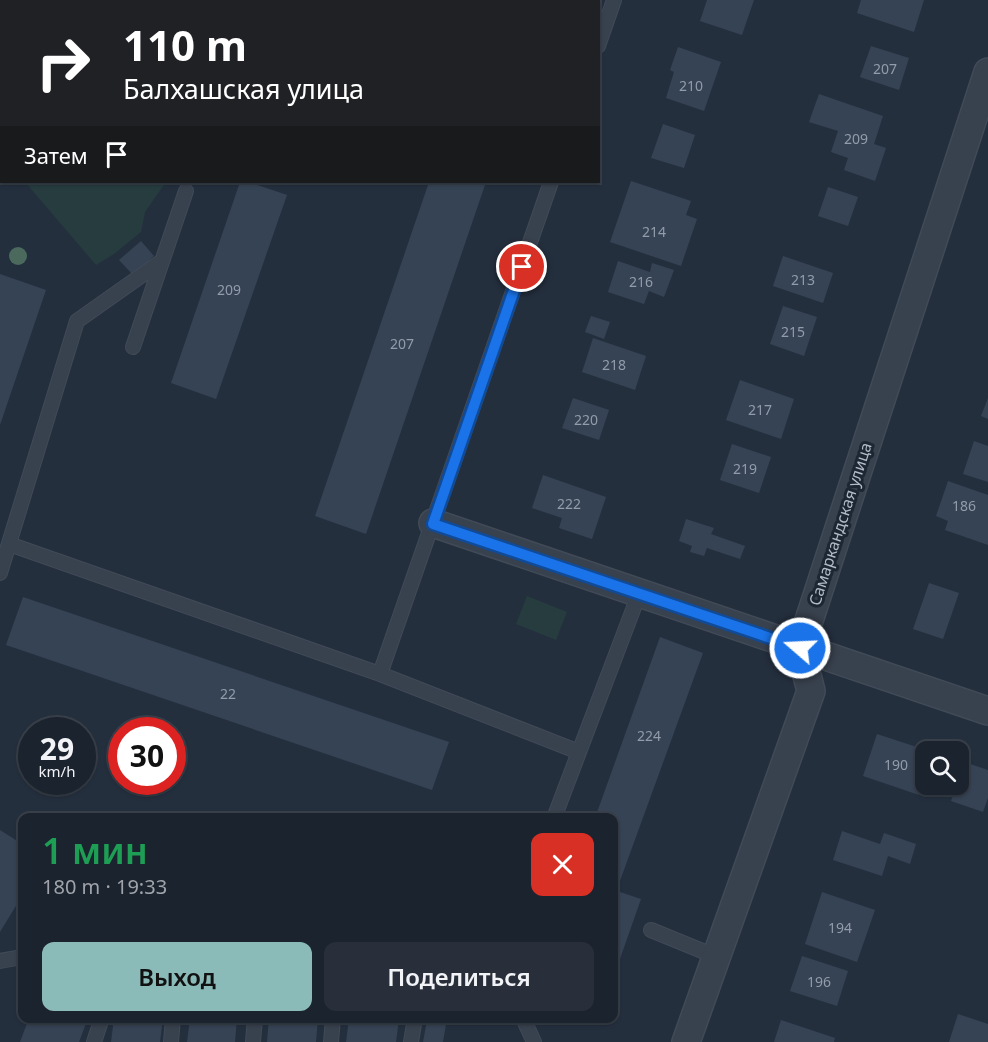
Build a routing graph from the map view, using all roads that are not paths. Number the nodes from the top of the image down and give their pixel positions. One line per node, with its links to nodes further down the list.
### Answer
1 (614, 0): 2 (lane)
2 (600, 40)
3 (988, 72): 12 (street, Самаркандская улица)
4 (551, 183): 8 (lane)
5 (186, 191): 6 (lane)
6 (162, 261): 7 (lane); 9 (lane)
7 (133, 347)
8 (433, 524): 11 (street); 13 (lane)
9 (9, 544): 10 (lane); 13 (lane)
10 (0, 573)
11 (639, 594): 12 (street); 15 (lane)
12 (800, 648): 14 (street); 18 (street)
13 (380, 674): 15 (lane)
14 (988, 711)
15 (579, 752): 16 (lane)
16 (556, 813)
17 (651, 930): 18 (lane)
18 (717, 957): 33 (street)
19 (18, 958): 20 (lane)
20 (0, 961)
21 (100, 1023): 27 (lane)
22 (173, 1023): 28 (lane)
23 (255, 1023): 29 (lane)
24 (333, 1023): 30 (lane)
25 (414, 1023): 31 (lane)
26 (525, 1023): 32 (lane)
27 (94, 1042)
28 (171, 1042)
29 (253, 1042)
30 (331, 1042)
31 (411, 1042)
32 (534, 1042)
33 (686, 1042)

